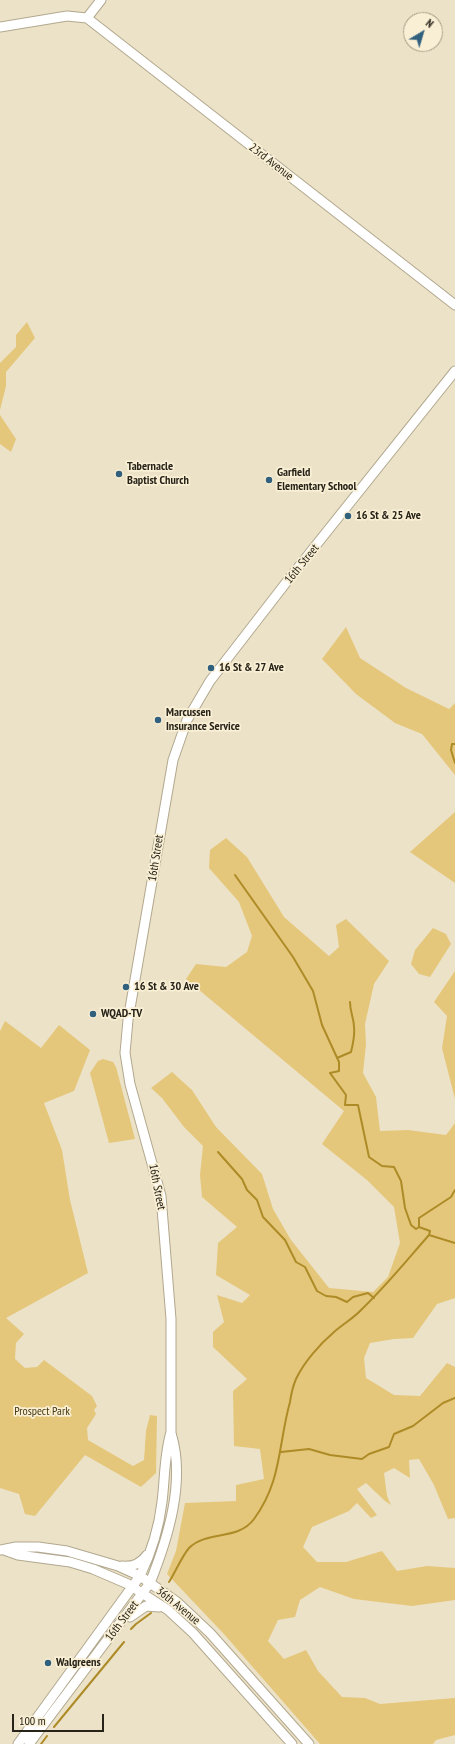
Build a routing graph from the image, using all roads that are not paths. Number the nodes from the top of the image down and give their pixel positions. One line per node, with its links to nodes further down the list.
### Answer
1 (101, 0): 2 (street)
2 (87, 18): 3 (street); 4 (street, 23rd Avenue)
3 (0, 27)
4 (455, 305)
5 (455, 371): 6 (street, 16th Street)
6 (171, 1432): 7 (street, 16th Street); 11 (street, 16th Street)
7 (156, 1534): 9 (street); 10 (street, 16th Street)
8 (2, 1550): 9 (street, 36th Avenue); 12 (street, 36th Avenue)
9 (118, 1566): 10 (street, 36th Avenue)
10 (140, 1576): 11 (street, 36th Avenue); 12 (street, 16th Street)
11 (150, 1583): 13 (street, 16th Street); 19 (street, 36th Avenue)
12 (133, 1587): 13 (street, 36th Avenue); 16 (street, 16th Street)
13 (142, 1593): 14 (street, 36th Avenue); 15 (street, 16th Street)
14 (168, 1610): 15 (street); 18 (street, 36th Avenue)
15 (118, 1627): 17 (street, 16th Street)
16 (18, 1744)
17 (29, 1744)
18 (292, 1744)
19 (309, 1744)

